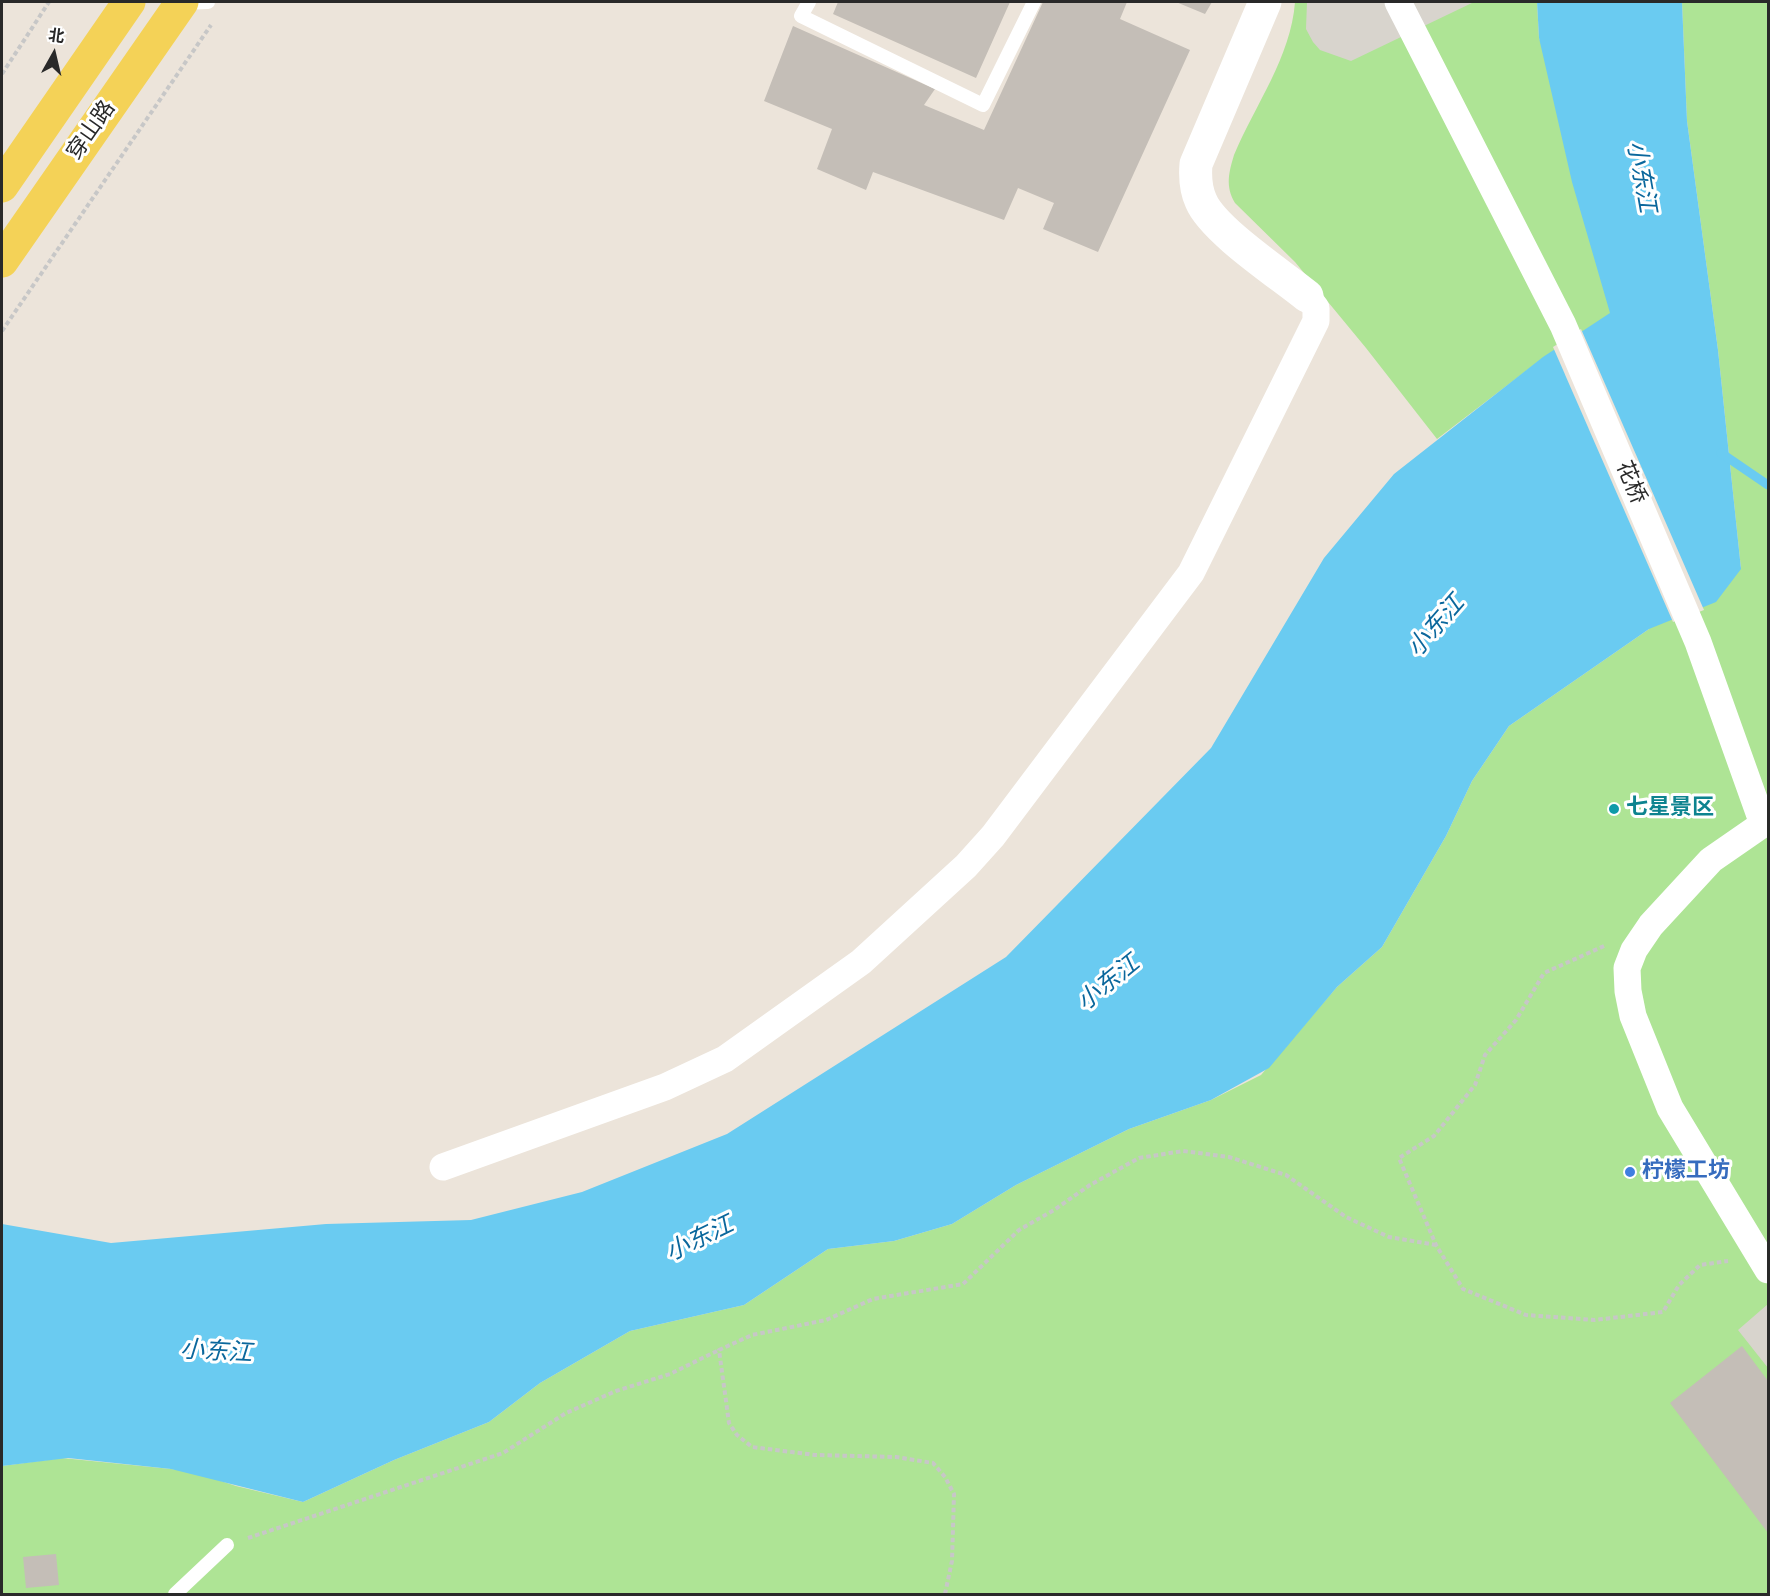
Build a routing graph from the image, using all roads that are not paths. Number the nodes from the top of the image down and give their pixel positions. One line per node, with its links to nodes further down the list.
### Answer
1 (129, 2): 7 (main road, 穿山路)
2 (191, 2): 8 (main road, 穿山路)
3 (809, 2): 4 (lane)
4 (1034, 2)
5 (1265, 2): 9 (street)
6 (1398, 2): 10 (street, 花桥)
7 (2, 186)
8 (2, 261)
9 (1307, 296): 11 (street)
10 (1766, 824): 12 (street)
11 (443, 1167)
12 (1762, 1261)
13 (227, 1545): 14 (lane)
14 (175, 1594)

